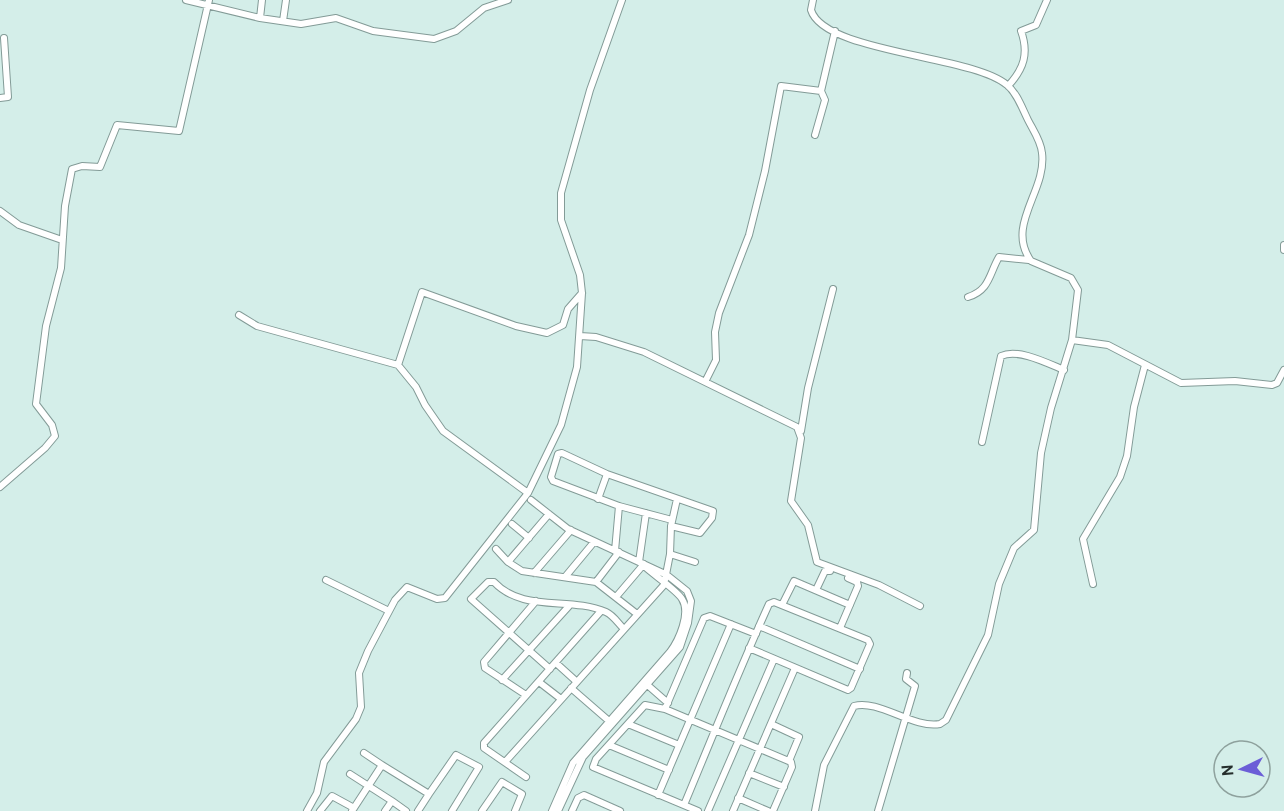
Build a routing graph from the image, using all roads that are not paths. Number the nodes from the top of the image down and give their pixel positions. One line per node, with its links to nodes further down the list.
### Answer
1 (186, 0): 8 (street)
2 (262, 0): 9 (street)
3 (286, 0): 10 (street)
4 (508, 0): 10 (street)
5 (622, 0): 23 (street)
6 (813, 0): 11 (street)
7 (1047, 0): 13 (street)
8 (208, 3): 9 (street); 18 (street)
9 (260, 18): 10 (street)
10 (283, 21)
11 (835, 31): 13 (street); 14 (street)
12 (4, 38): 15 (street)
13 (1008, 86): 21 (street)
14 (822, 92): 16 (street); 32 (street)
15 (0, 98)
16 (815, 135)
17 (0, 211): 18 (street)
18 (62, 240): 36 (street)
19 (1284, 245): 20 (street)
20 (1284, 250)
21 (1029, 260): 24 (street); 27 (street)
22 (833, 289): 33 (street)
23 (582, 293): 26 (street); 28 (street)
24 (968, 297)
25 (239, 315): 28 (street)
26 (580, 336): 32 (street); 37 (street)
27 (1072, 340): 29 (street); 30 (street)
28 (398, 364): 37 (street)
29 (1145, 365): 31 (street); 60 (street)
30 (1065, 369): 34 (street); 93 (street)
31 (1284, 370)
32 (706, 380): 33 (street)
33 (801, 432): 67 (street)
34 (981, 442)
35 (607, 474): 38 (street); 38 (street); 39 (street)
36 (0, 487)
37 (530, 497): 42 (street); 68 (street)
38 (598, 499): 40 (street)
39 (677, 499): 43 (street); 43 (street)
40 (619, 506): 41 (street); 49 (street)
41 (646, 513): 43 (street); 53 (street)
42 (549, 514): 45 (street); 46 (street)
43 (671, 523): 50 (street)
44 (512, 524): 46 (street)
45 (571, 530): 47 (street); 54 (street)
46 (529, 538): 51 (street)
47 (594, 542): 49 (street); 56 (street)
48 (496, 549): 51 (street)
49 (617, 551): 53 (street); 58 (street)
50 (670, 554): 52 (street); 55 (street)
51 (508, 562): 54 (street)
52 (695, 562)
53 (642, 564): 55 (street); 59 (street); 62 (street)
54 (534, 573): 56 (street)
55 (667, 574): 59 (street); 88 (street)
56 (565, 577): 58 (street)
57 (326, 580): 68 (street)
58 (596, 582): 62 (street)
59 (664, 585): 70 (street); 88 (street)
60 (1093, 585)
61 (816, 590): 64 (street); 65 (street); 65 (street)
62 (616, 597): 70 (street)
63 (536, 601): 66 (street); 75 (street); 75 (street)
64 (782, 605): 72 (street); 74 (street)
65 (850, 605): 74 (street)
66 (569, 606): 69 (street); 78 (street)
67 (920, 606)
68 (388, 611): 119 (street)
69 (601, 611): 73 (street); 80 (street)
70 (637, 614): 73 (street)
71 (730, 624): 76 (street); 92 (street); 94 (street)
72 (759, 626): 76 (street); 83 (street)
73 (623, 628): 87 (street)
74 (840, 628): 83 (street)
75 (509, 632): 78 (street); 85 (street)
76 (756, 634): 77 (street)
77 (749, 648): 79 (street); 98 (street)
78 (530, 651): 82 (street); 85 (street)
79 (774, 658): 81 (street); 99 (street)
80 (556, 663): 82 (street); 87 (street)
81 (795, 668): 83 (street); 97 (street)
82 (550, 669): 86 (street)
83 (860, 669)
84 (907, 673): 93 (street)
85 (502, 680): 90 (street)
86 (539, 682): 90 (street); 91 (street)
87 (577, 682): 89 (street)
88 (645, 684): 92 (street); 95 (street); 128 (street)
89 (571, 688): 91 (street); 95 (street)
90 (526, 695): 105 (street)
91 (561, 699): 105 (street)
92 (666, 706): 94 (street); 96 (street)
93 (905, 717): 136 (street); 137 (street)
94 (690, 720): 98 (street); 101 (street)
95 (609, 721): 127 (street)
96 (628, 724): 100 (street); 101 (street)
97 (771, 724): 102 (street); 104 (street)
98 (715, 730): 99 (street); 117 (street)
99 (739, 740): 102 (street); 132 (street)
100 (609, 745): 107 (street); 114 (street)
101 (679, 745): 107 (street)
102 (760, 749): 104 (street); 108 (street)
103 (364, 753): 106 (street)
104 (789, 761): 112 (street)
105 (505, 762): 110 (street)
106 (382, 765): 111 (street); 113 (street)
107 (669, 770): 114 (street)
108 (749, 773): 112 (street); 115 (street)
109 (350, 774): 111 (street)
110 (526, 777)
111 (368, 786): 116 (street); 118 (street)
112 (784, 788): 135 (street)
113 (429, 794): 123 (street); 124 (street)
114 (658, 795): 117 (street)
115 (738, 798): 133 (street); 134 (street)
116 (392, 801): 121 (street); 122 (street)
117 (684, 805): 131 (street)
118 (353, 809): 120 (street)
119 (307, 811)
120 (320, 811)
121 (385, 811)
122 (406, 811)
123 (418, 811)
124 (452, 811)
125 (483, 811): 126 (street)
126 (515, 811)
127 (552, 811)
128 (558, 811)
129 (572, 811): 130 (street)
130 (620, 811)
131 (698, 811)
132 (708, 811)
133 (733, 811)
134 (768, 811)
135 (773, 811)
136 (815, 811)
137 (878, 811)

